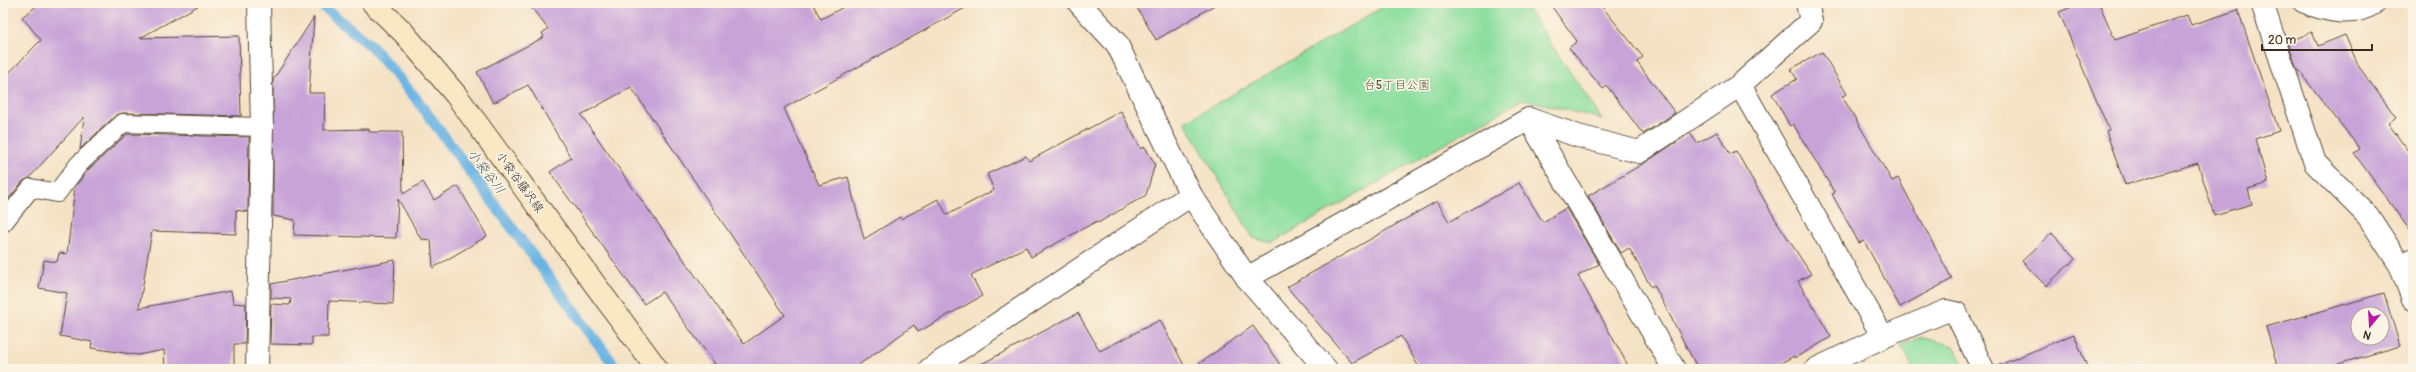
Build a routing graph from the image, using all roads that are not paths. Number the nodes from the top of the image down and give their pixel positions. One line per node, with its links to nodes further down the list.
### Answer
1 (259, 3): 10 (street)
2 (373, 3): 18 (main road, 小袋谷藤沢線)
3 (1079, 3): 11 (street)
4 (1807, 3): 8 (street)
5 (2262, 3): 13 (street)
6 (2302, 3): 7 (lane)
7 (2378, 3)
8 (1740, 85): 9 (street); 16 (street)
9 (1529, 119): 14 (street); 21 (street)
10 (262, 127): 12 (lane); 17 (street)
11 (1191, 195): 14 (street); 19 (street)
12 (3, 223)
13 (2407, 261): 15 (street)
14 (1247, 278): 20 (street)
15 (2413, 299)
16 (1883, 337): 22 (street); 23 (street)
17 (257, 369)
18 (657, 369)
19 (930, 369)
20 (1326, 369)
21 (1674, 369)
22 (1816, 369)
23 (1983, 369)

